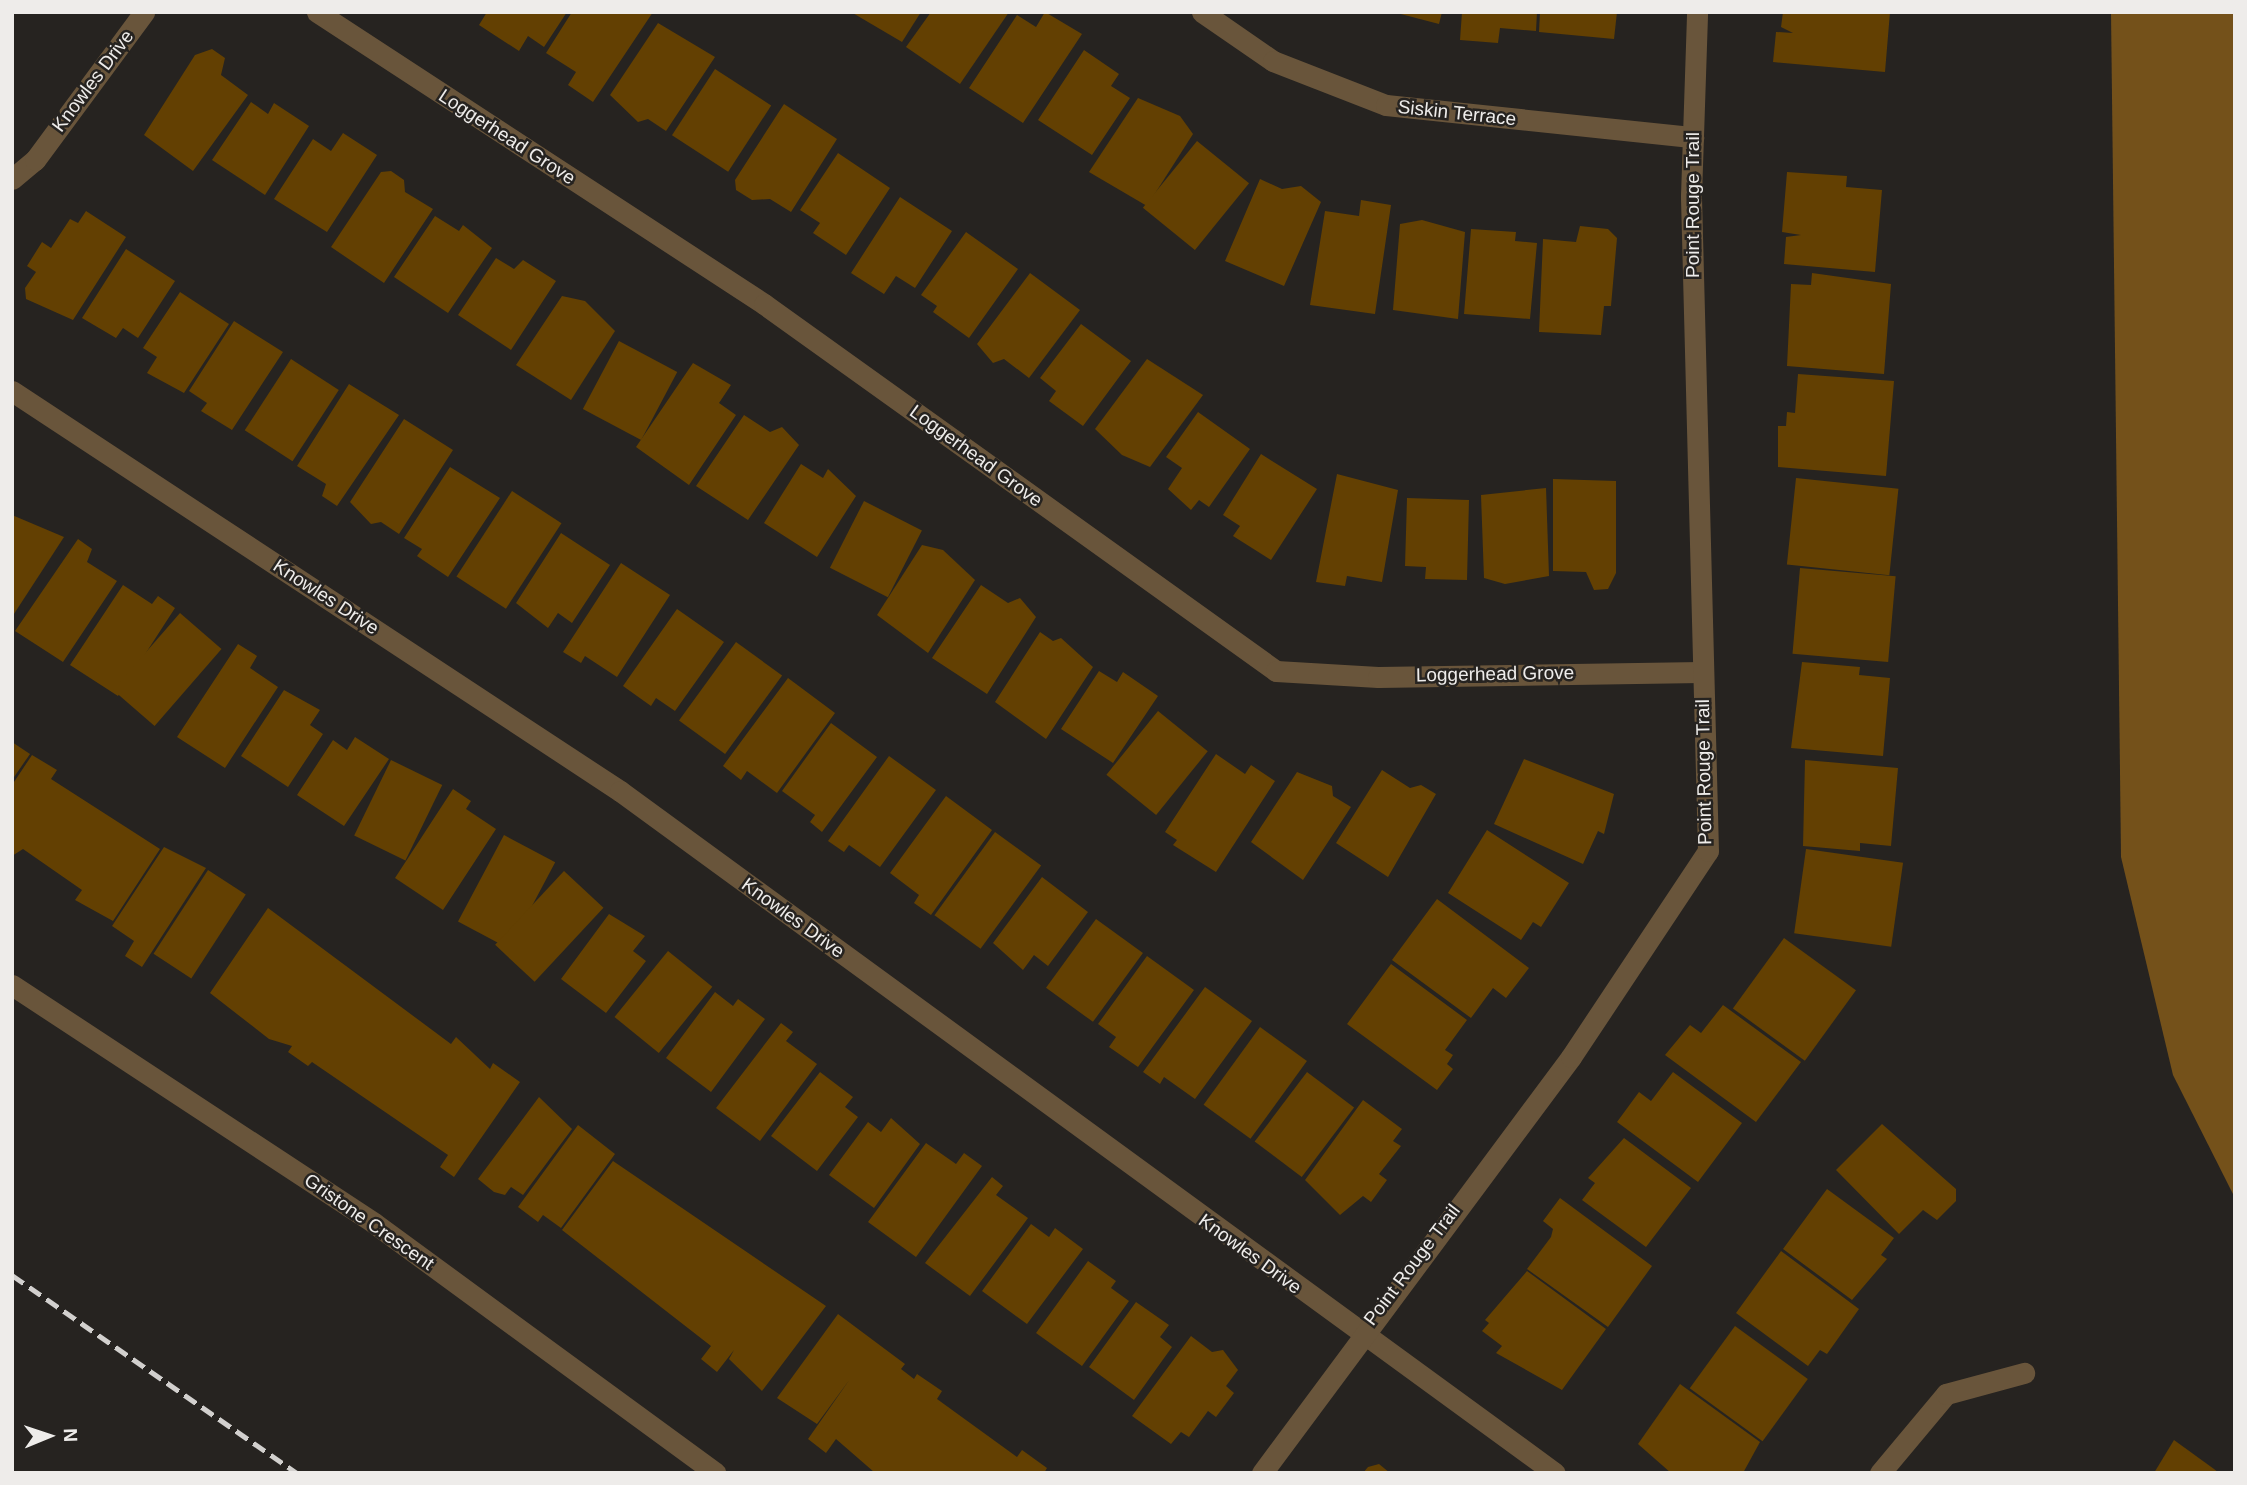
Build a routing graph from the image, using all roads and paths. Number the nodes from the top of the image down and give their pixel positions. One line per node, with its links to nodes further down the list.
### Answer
1 (144, 12): 6 (street, Knowles Drive)
2 (317, 12): 8 (street, Loggerhead Grove)
3 (1202, 12): 5 (street, Siskin Terrace)
4 (1697, 12): 5 (street, Point Rouge Trail)
5 (1693, 137): 8 (street, Point Rouge Trail)
6 (12, 179)
7 (12, 391): 10 (street, Knowles Drive)
8 (1701, 672): 10 (street, Point Rouge Trail)
9 (12, 985): 12 (street, Gristone Crescent)
10 (1360, 1334): 13 (street, Point Rouge Trail); 14 (street, Knowles Drive)
11 (2024, 1373): 15 (street)
12 (715, 1473)
13 (1262, 1473)
14 (1555, 1473)
15 (1880, 1473)

